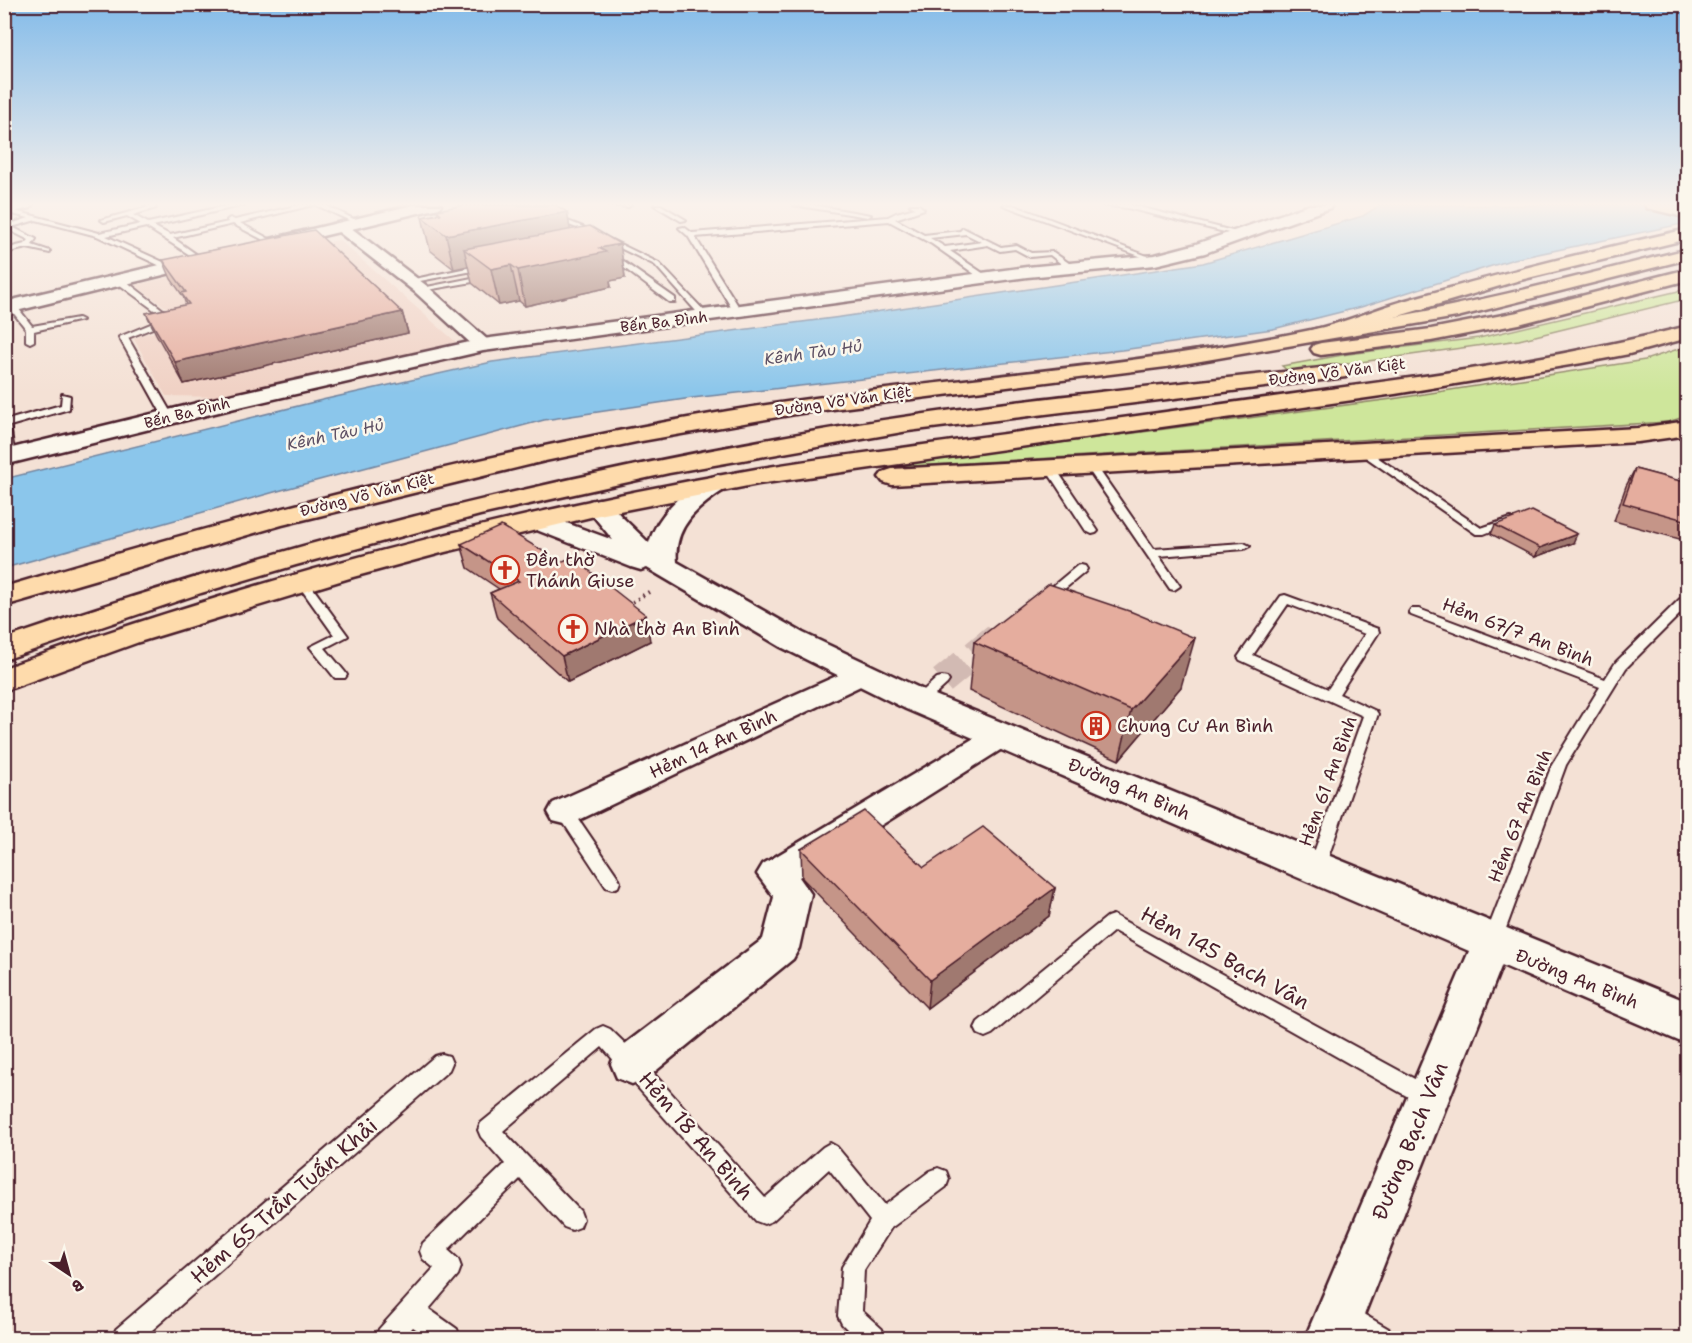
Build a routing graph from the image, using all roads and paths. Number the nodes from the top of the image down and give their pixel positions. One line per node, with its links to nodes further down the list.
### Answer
1 (170, 268): 15 (street)
2 (393, 268): 16 (street)
3 (480, 268): 16 (lane)
4 (624, 268): 17 (lane)
5 (660, 268): 20 (lane)
6 (711, 268): 19 (lane)
7 (970, 268): 14 (lane)
8 (1072, 268): 9 (street, Bến Ba Đình); 14 (street, Bến Ba Đình)
9 (1075, 268)
10 (1547, 268): 25 (main road, Đường Võ Văn Kiệt)
11 (1636, 268): 25 (main road)
12 (1688, 273): 31 (main road, Đường Võ Văn Kiệt)
13 (499, 274): 16 (lane)
14 (986, 278): 19 (street, Bến Ba Đình)
15 (119, 280): 18 (street); 33 (lane)
16 (415, 285): 27 (street)
17 (672, 300)
18 (8, 308): 23 (lane)
19 (738, 312): 20 (street, Bến Ba Đình)
20 (706, 317): 27 (street, Bến Ba Đình)
21 (78, 320): 23 (lane)
22 (1624, 327): 29 (main road, Đường Võ Văn Kiệt)
23 (30, 329): 26 (lane)
24 (1688, 332): 41 (main road, Đường Võ Văn Kiệt)
25 (1316, 335): 28 (main road, Đường Võ Văn Kiệt)
26 (30, 341)
27 (483, 345): 33 (street, Bến Ba Đình)
28 (1202, 355): 31 (main road); 40 (main road, Đường Võ Văn Kiệt)
29 (1399, 365)
30 (1364, 369): 40 (main road, Đường Võ Văn Kiệt)
31 (1111, 380): 40 (main road, Đường Võ Văn Kiệt)
32 (66, 396): 34 (lane)
33 (169, 418): 37 (street, Bến Ba Đình)
34 (5, 424): 37 (lane)
35 (1684, 431): 36 (main road, Đường Võ Văn Kiệt)
36 (1361, 449): 38 (main road, Đường Võ Văn Kiệt); 44 (lane)
37 (7, 458)
38 (1091, 466): 39 (main road, Đường Võ Văn Kiệt); 48 (lane)
39 (1050, 468): 41 (main road, Đường Võ Văn Kiệt); 46 (lane)
40 (582, 475): 42 (main road, Đường Võ Văn Kiệt); 43 (main road, Đường Võ Văn Kiệt); 45 (main road, Đường Võ Văn Kiệt); 50 (street, Đường An Bình); 53 (main road, Đường Võ Văn Kiệt); 60 (main road, Đường Võ Văn Kiệt)
41 (758, 476): 42 (main road, Đường Võ Văn Kiệt)
42 (717, 483): 50 (street)
43 (486, 508): 45 (main road); 61 (main road, Đường Võ Văn Kiệt)
44 (1520, 518)
45 (539, 521): 50 (street); 51 (main road, Đường Võ Văn Kiệt)
46 (1092, 531)
47 (1244, 546): 48 (lane)
48 (1152, 553): 52 (lane)
49 (1081, 569): 56 (lane)
50 (671, 571): 57 (path); 62 (street, Đường An Bình)
51 (303, 583): 63 (lane); 64 (main road, Đường Võ Văn Kiệt)
52 (1174, 586)
53 (4, 597)
54 (1688, 598): 65 (lane, Hẻm 67 An Bình)
55 (619, 599): 57 (path)
56 (1040, 602)
57 (627, 605): 58 (path)
58 (621, 609)
59 (1415, 612): 65 (lane, Hẻm 67/7 An Bình)
60 (4, 613)
61 (4, 650)
62 (861, 674): 67 (street, Đường An Bình); 68 (street, Hẻm 14 An Bình)
63 (340, 675)
64 (4, 680)
65 (1608, 685): 71 (lane, Hẻm 67 An Bình)
66 (1331, 696): 66 (lane, Hẻm 61 An Bình); 69 (lane, Hẻm 61 An Bình)
67 (1002, 735): 69 (street, Đường An Bình); 75 (street, Hẻm 18 An Bình)
68 (565, 812): 70 (lane)
69 (1316, 869): 71 (street, Đường An Bình)
70 (612, 882)
71 (1491, 944): 72 (street, Đường An Bình); 76 (street, Đường Bạch Vân)
72 (1688, 1024)
73 (985, 1028): 76 (lane, Hẻm 145 Bạch Vân)
74 (442, 1063): 83 (lane, Hẻm 65 Trần Tuấn Khải)
75 (632, 1064): 77 (lane, Hẻm 18 An Bình); 80 (lane, Hẻm 18 An Bình)
76 (1428, 1097): 82 (street, Đường Bạch Vân)
77 (520, 1164): 79 (lane); 81 (lane)
78 (939, 1179): 80 (lane)
79 (572, 1219)
80 (883, 1220): 86 (lane)
81 (412, 1311): 84 (lane); 85 (lane)
82 (1335, 1325): 87 (lane)
83 (124, 1338)
84 (388, 1338)
85 (448, 1338)
86 (873, 1338)
87 (1380, 1338)

